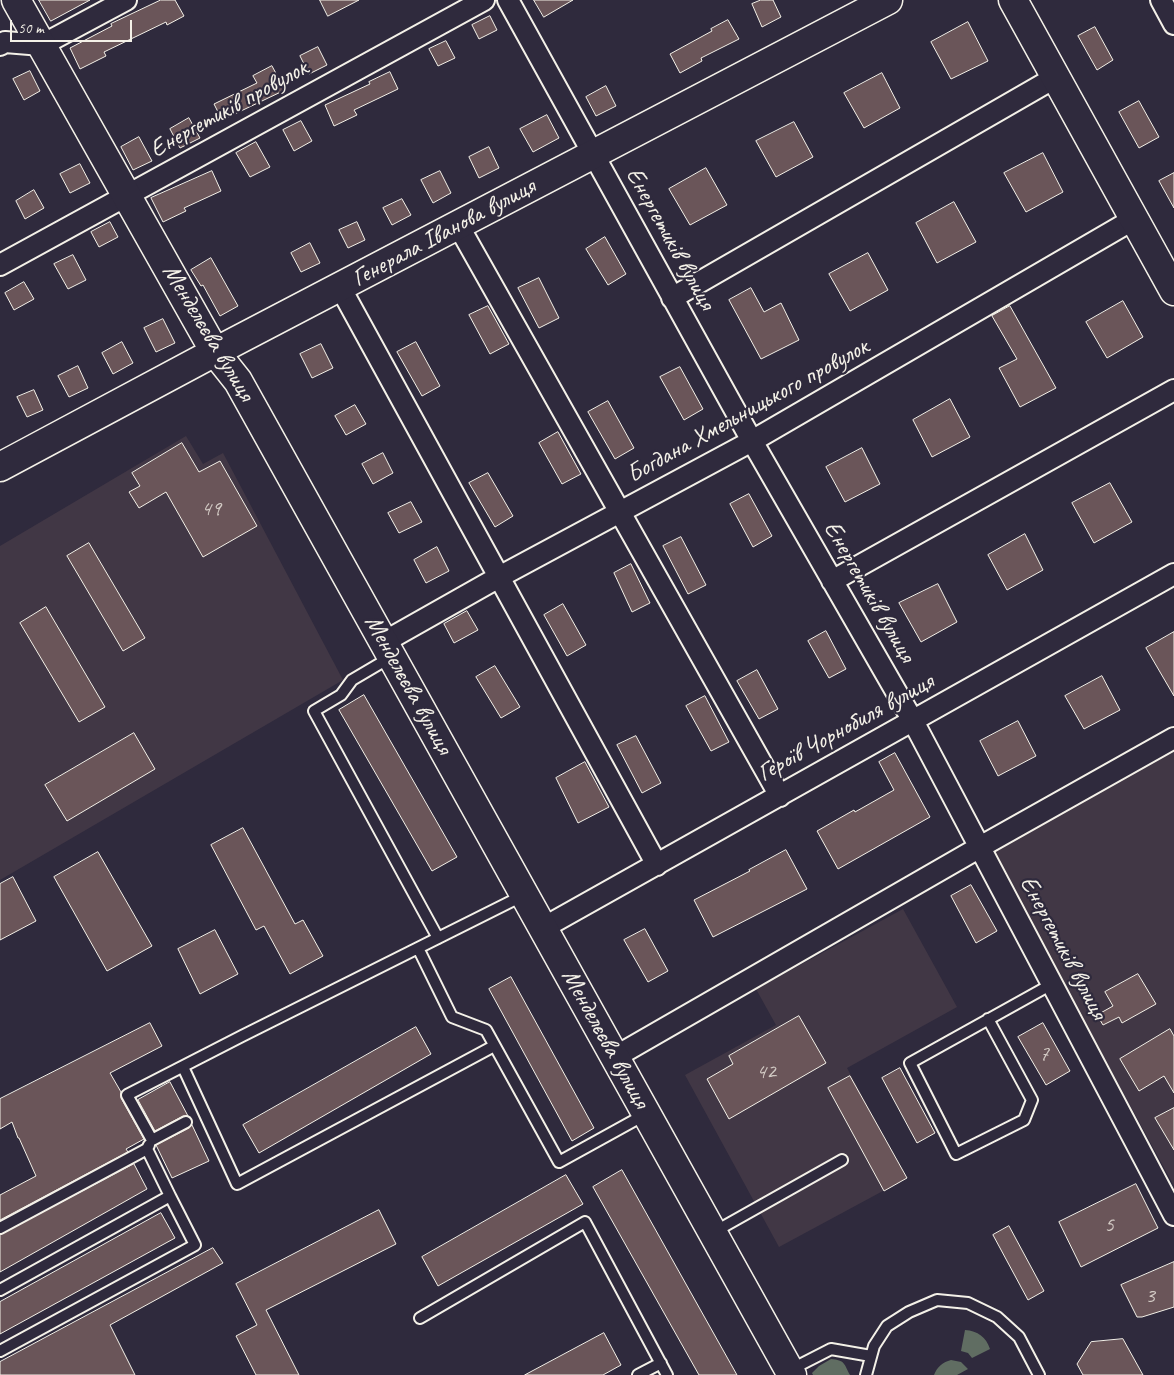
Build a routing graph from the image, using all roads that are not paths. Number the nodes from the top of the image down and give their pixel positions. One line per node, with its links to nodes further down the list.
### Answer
1 (16, 0): 10 (street, Менделєєва вулиця)
2 (126, 0): 10 (street)
3 (484, 0): 13 (street, Енергетиків провулок)
4 (508, 0): 12 (street, Енергетиків вулиця)
5 (888, 0): 12 (street, Генерала Іванова вулиця)
6 (1013, 0): 11 (street)
7 (1161, 0): 8 (street)
8 (1174, 24)
9 (0, 45): 10 (street)
10 (42, 45): 13 (street, Менделєєва вулиця)
11 (1056, 78): 14 (street); 19 (street)
12 (593, 154): 15 (street, Генерала Іванова вулиця); 19 (street, Енергетиків вулиця)
13 (126, 195): 16 (street, Енергетиків провулок); 20 (street, Менделєєва вулиця)
14 (1134, 219): 18 (street); 22 (street, Богдана Хмельницького провулок)
15 (458, 225): 17 (street, Генерала Іванова вулиця); 24 (street)
16 (0, 265)
17 (340, 287): 20 (street, Генерала Іванова вулиця); 26 (street)
18 (1174, 291)
19 (672, 298): 22 (street, Енергетиків вулиця)
20 (215, 352): 23 (street, Генерала Іванова вулиця); 28 (street, Менделєєва вулиця)
21 (1174, 390): 27 (street)
22 (752, 441): 24 (street, Богдана Хмельницького провулок); 27 (street, Енергетиків вулиця)
23 (0, 467)
24 (619, 512): 26 (street, Богдана Хмельницького провулок); 31 (street)
25 (1174, 574): 29 (street, Героїв Чорнобиля вулиця)
26 (499, 577): 28 (street, Богдана Хмельницького провулок); 33 (street)
27 (832, 581): 29 (street, Енергетиків вулиця)
28 (388, 650): 34 (street, Менделєєва вулиця); 36 (lane)
29 (913, 721): 31 (street, Героїв Чорнобиля вулиця); 32 (street, Енергетиків вулиця)
30 (1174, 738): 32 (street)
31 (780, 796): 33 (street, Героїв Чорнобиля вулиця)
32 (980, 847): 38 (street, Енергетиків вулиця); 41 (street)
33 (656, 865): 35 (street, Героїв Чорнобиля вулиця)
34 (525, 895): 35 (street, Менделєєва вулиця); 36 (lane)
35 (543, 928): 41 (street, Менделєєва вулиця)
36 (438, 938): 37 (lane)
37 (418, 948): 40 (lane); 42 (lane)
38 (1052, 984): 39 (lane); 48 (street, Енергетиків вулиця)
39 (988, 1019): 39 (lane)
40 (494, 1046): 42 (lane); 43 (lane)
41 (615, 1057): 43 (street, Менделєєва вулиця)
42 (183, 1067): 45 (lane)
43 (647, 1114): 50 (street, Менделєєва вулиця)
44 (186, 1122): 45 (lane)
45 (149, 1144): 47 (lane); 49 (lane)
46 (842, 1160): 50 (lane)
47 (170, 1196): 51 (lane); 53 (lane)
48 (1174, 1215)
49 (0, 1228)
50 (713, 1232): 56 (street, Менделєєва вулиця)
51 (0, 1290)
52 (420, 1318): 55 (lane)
53 (0, 1351)
54 (871, 1356): 56 (lane); 59 (lane); 60 (lane)
55 (661, 1363): 57 (lane); 58 (lane)
56 (788, 1373)
57 (638, 1375)
58 (667, 1375)
59 (866, 1375)
60 (1039, 1375)

